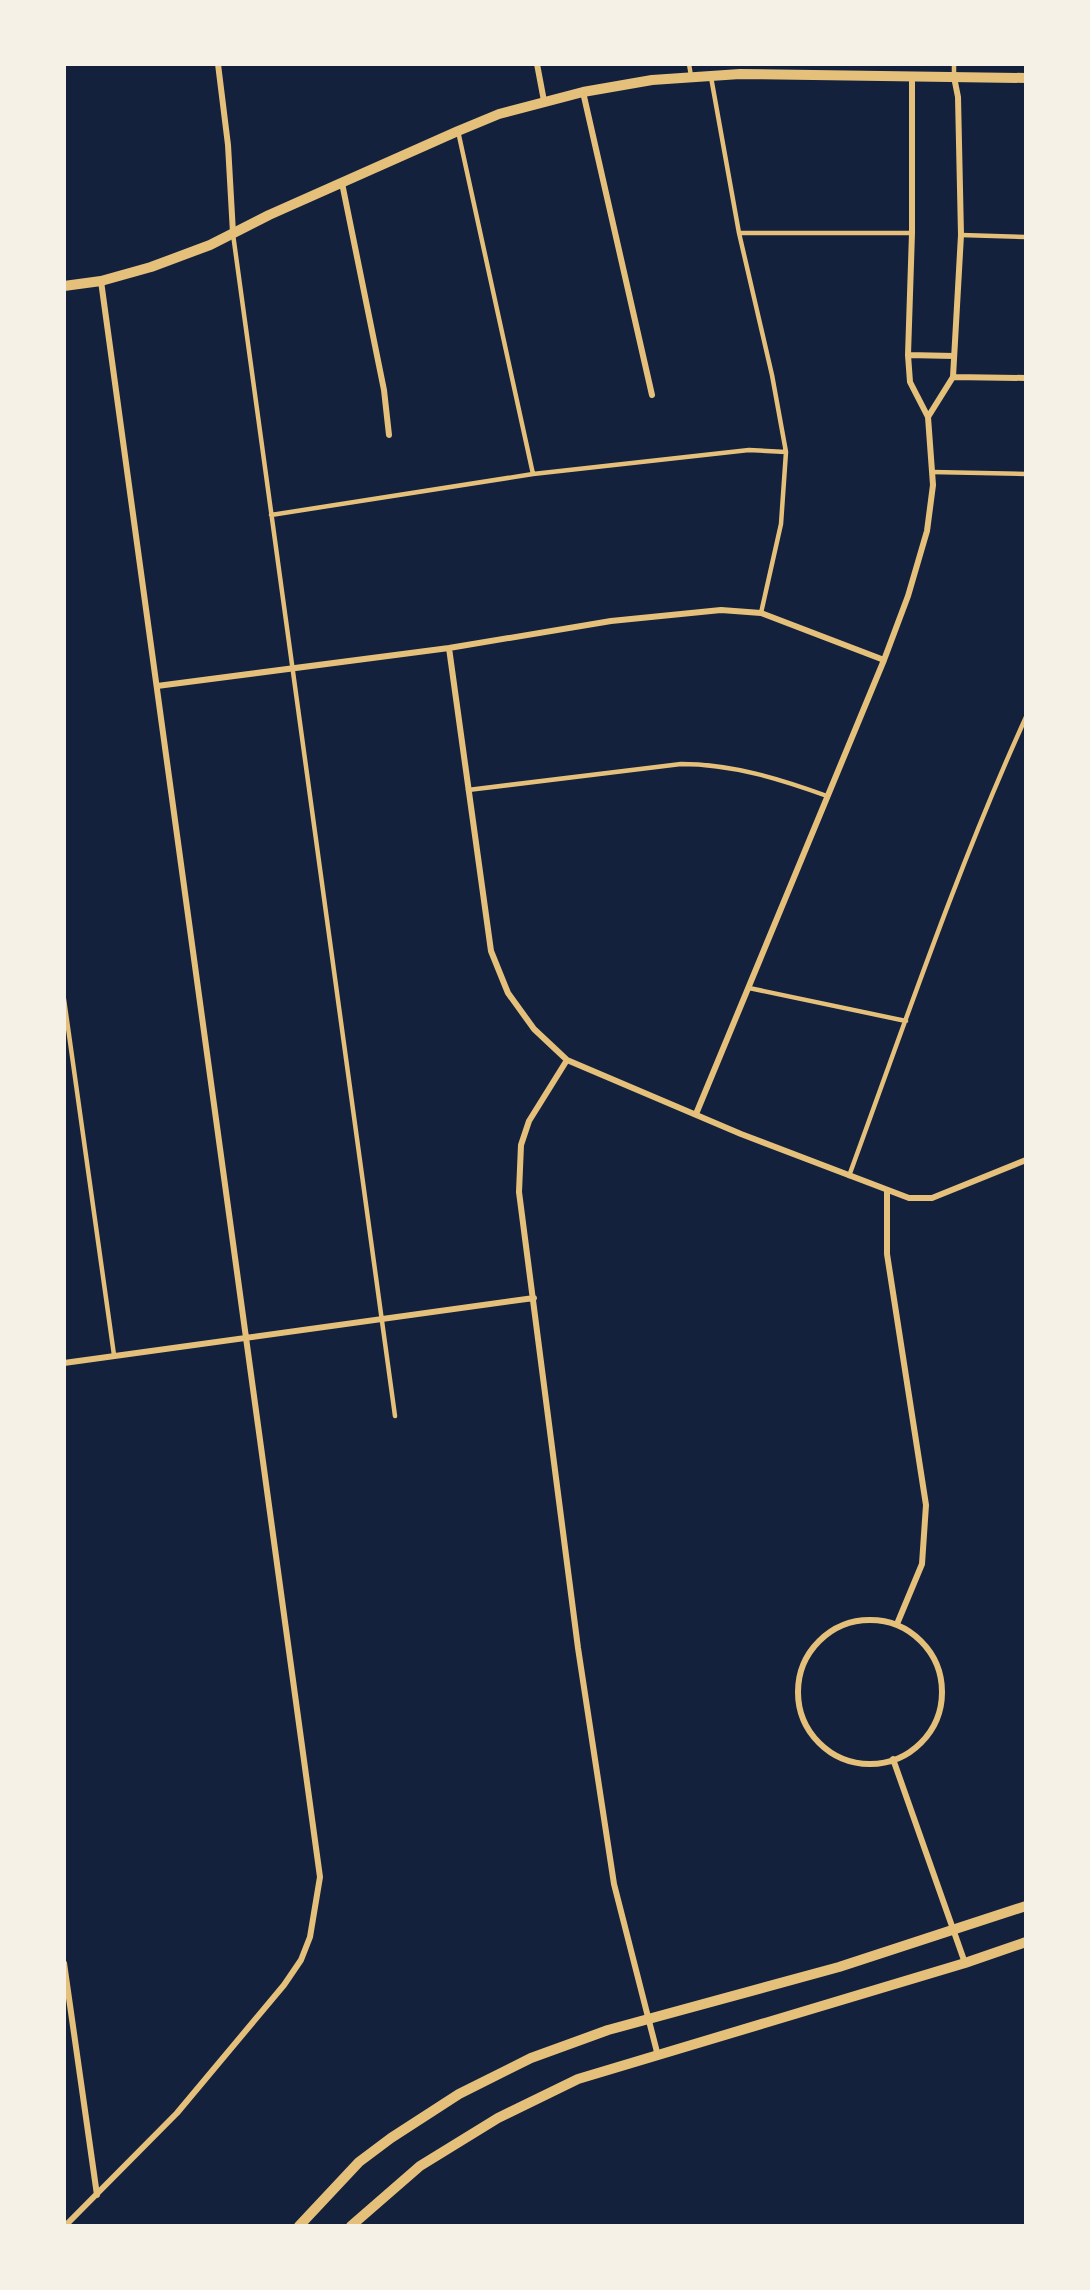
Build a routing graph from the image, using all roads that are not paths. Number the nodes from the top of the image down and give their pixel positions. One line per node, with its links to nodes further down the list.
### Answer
1 (218, 64): 15 (street)
2 (537, 64): 10 (street)
3 (954, 64): 7 (lane)
4 (690, 70): 5 (street); 9 (street)
5 (711, 75): 6 (street); 13 (lane)
6 (912, 76): 7 (street); 14 (street)
7 (954, 77): 8 (street); 16 (street)
8 (1026, 78)
9 (583, 92): 10 (street); 24 (street)
10 (544, 101): 11 (street)
11 (458, 131): 12 (street); 29 (lane)
12 (342, 183): 15 (street); 26 (street)
13 (740, 233): 14 (lane); 27 (lane)
14 (912, 233): 20 (street)
15 (233, 234): 18 (street); 31 (lane)
16 (961, 236): 17 (lane); 21 (street)
17 (1026, 237)
18 (100, 281): 19 (street); 36 (street)
19 (64, 286)
20 (908, 355): 21 (street); 25 (street)
21 (954, 356): 22 (street)
22 (953, 377): 23 (street); 25 (street)
23 (1026, 378)
24 (652, 395)
25 (928, 417): 28 (street)
26 (389, 435)
27 (786, 452): 29 (lane); 32 (lane)
28 (932, 472): 30 (lane); 34 (street)
29 (533, 474): 31 (lane)
30 (1026, 474)
31 (272, 515): 35 (lane)
32 (761, 613): 33 (street); 34 (street)
33 (449, 648): 35 (street); 38 (street)
34 (884, 660): 39 (street)
35 (292, 669): 36 (street); 49 (lane)
36 (157, 686): 50 (street)
37 (1026, 717): 42 (lane)
38 (468, 790): 39 (lane); 43 (street)
39 (827, 796): 40 (street)
40 (749, 988): 42 (lane); 44 (street)
41 (64, 999): 51 (lane)
42 (906, 1021): 46 (lane)
43 (567, 1060): 44 (street); 48 (street)
44 (696, 1114): 46 (street)
45 (1026, 1160): 47 (street)
46 (848, 1177): 47 (street)
47 (887, 1191): 54 (street)
48 (534, 1298): 49 (street); 61 (street)
49 (382, 1319): 50 (street); 53 (lane)
50 (245, 1339): 51 (street); 63 (street)
51 (114, 1355): 52 (street)
52 (64, 1363)
53 (395, 1416)
54 (897, 1624): 55 (street); 55 (street)
55 (893, 1760): 57 (street)
56 (1026, 1906): 57 (street)
57 (953, 1930): 60 (street); 61 (street)
58 (1026, 1942): 60 (street)
59 (64, 1963): 63 (street)
60 (965, 1963): 62 (street)
61 (648, 2019): 62 (street); 65 (street)
62 (658, 2056): 66 (street)
63 (97, 2195): 64 (street)
64 (65, 2226)
65 (299, 2226)
66 (351, 2226)

